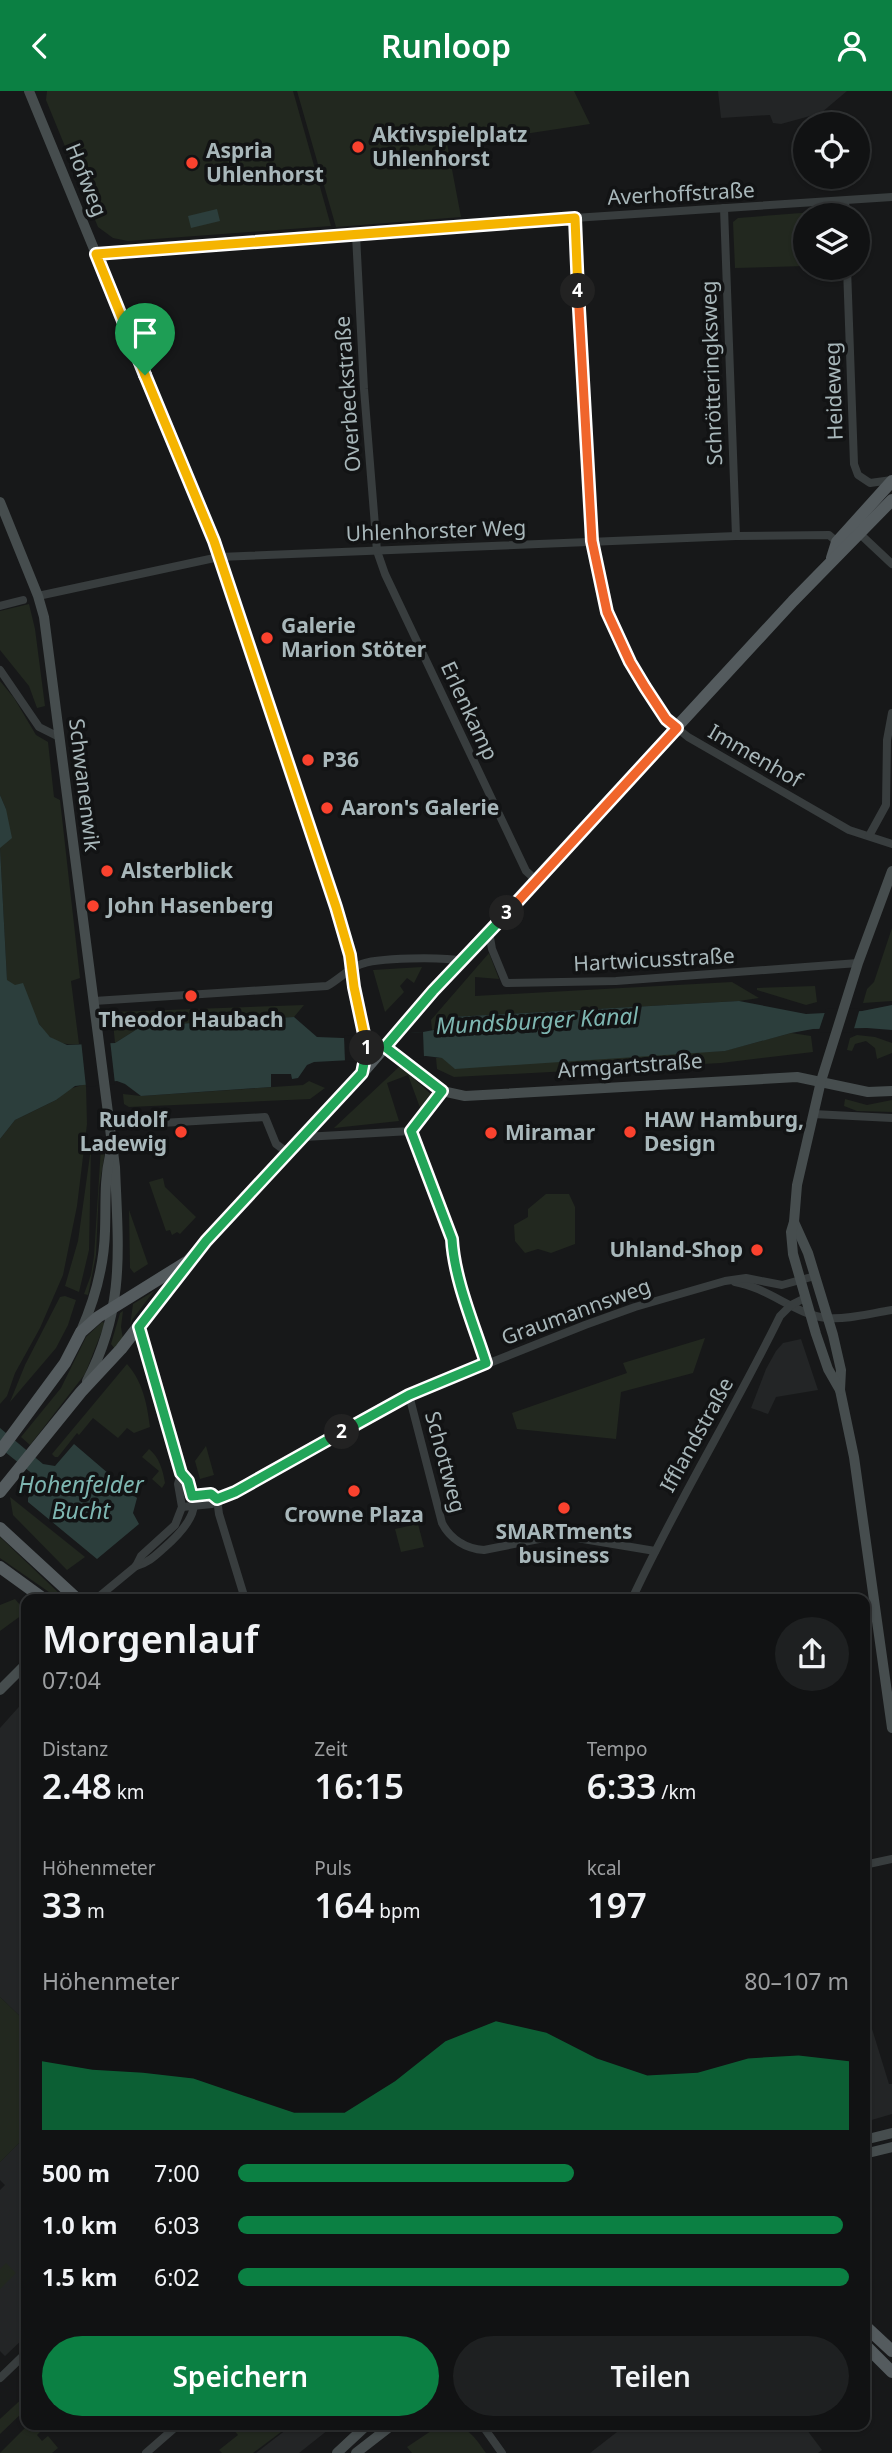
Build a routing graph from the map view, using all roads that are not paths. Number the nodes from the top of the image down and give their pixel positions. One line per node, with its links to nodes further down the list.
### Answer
1 (29, 91): 7 (main road, Hofweg)
2 (892, 197): 3 (street, Averhoffstraße)
3 (845, 201): 4 (street, Averhoffstraße)
4 (724, 208): 5 (street, Averhoffstraße); 13 (street, Schrötteringksweg)
5 (575, 218): 6 (street, Averhoffstraße); 14 (street, Immenhof)
6 (355, 235): 7 (street, Averhoffstraße); 16 (street, Overbeckstraße)
7 (96, 254): 17 (main road, Hofweg)
8 (847, 280): 9 (street, Heideweg)
9 (892, 480): 15 (main road)
10 (892, 500): 12 (main road)
11 (0, 502): 20 (main road, Schwanenwik)
12 (860, 534): 18 (main road); 19 (street)
13 (736, 536): 14 (street, Uhlenhorster Weg); 15 (street, Uhlenhorster Weg)
14 (592, 541): 16 (street, Uhlenhorster Weg); 25 (street, Immenhof)
15 (836, 542): 18 (main road)
16 (377, 551): 17 (street, Uhlenhorster Weg); 30 (street, Erlenkamp)
17 (219, 557): 20 (street, Uhlenhorster Weg); 34 (main road, Hofweg)
18 (832, 558): 25 (main road)
19 (892, 564)
20 (38, 596): 26 (main road, Schwanenwik)
21 (23, 600): 22 (street)
22 (0, 606)
23 (0, 670): 26 (street)
24 (892, 713): 27 (street)
25 (677, 728): 27 (street, Immenhof); 30 (main road)
26 (59, 737): 35 (main road, Schwanenwik)
27 (869, 836): 28 (street, Immenhof)
28 (892, 844)
29 (892, 871): 33 (main road)
30 (537, 880): 31 (main road)
31 (489, 932): 32 (main road); 33 (street, Hartwicusstraße)
32 (463, 961): 34 (street); 36 (main road)
33 (858, 963): 38 (main road)
34 (353, 968): 35 (street); 37 (main road, Hofweg)
35 (94, 1001): 43 (main road, Schwanenwik)
36 (385, 1047): 37 (main road); 39 (main road)
37 (367, 1065): 45 (main road)
38 (821, 1081): 39 (main road, Armgartstraße); 40 (main road, Armgartstraße); 41 (main road)
39 (442, 1091): 44 (street)
40 (892, 1091)
41 (813, 1114): 42 (street); 48 (main road)
42 (892, 1118)
43 (110, 1126): 46 (main road, Schwanenwik); 47 (street)
44 (411, 1131): 45 (street); 63 (street)
45 (301, 1137): 47 (main road)
46 (111, 1145): 56 (main road, Schwanenwik); 62 (main road, Schwanenwik)
47 (287, 1151): 49 (main road)
48 (794, 1221): 50 (main road); 52 (main road)
49 (188, 1261): 56 (main road); 61 (main road, Schwanenwik)
50 (815, 1276): 52 (street, Graumannsweg); 60 (main road)
51 (725, 1281): 52 (street, Graumannsweg); 53 (street, Graumannsweg); 63 (street, Graumannsweg)
52 (800, 1281): 54 (main road)
53 (747, 1284): 55 (street, Graumannsweg); 59 (street, Graumannsweg)
54 (805, 1298): 55 (street, Ifflandstraße); 58 (main road)
55 (791, 1305): 58 (street, Graumannsweg); 59 (street, Ifflandstraße)
56 (114, 1307): 62 (main road); 65 (main road, Schwanenwik)
57 (892, 1310): 60 (street, Graumannsweg)
58 (810, 1314): 60 (street, Graumannsweg); 64 (main road)
59 (780, 1315): 76 (street, Ifflandstraße)
60 (828, 1318): 64 (main road)
61 (139, 1327): 65 (main road, Schwanenwik); 68 (street)
62 (81, 1332): 67 (main road, Schwanenwik)
63 (486, 1363): 66 (street, Graumannsweg)
64 (840, 1390): 86 (main road)
65 (81, 1392): 69 (main road, Schwanenwik)
66 (409, 1395): 72 (street, Graumannsweg); 76 (street, Schottweg)
67 (0, 1451)
68 (181, 1473): 70 (street); 71 (street)
69 (1, 1491)
70 (192, 1496): 71 (street); 72 (street); 73 (street)
71 (182, 1497): 74 (street)
72 (217, 1499): 73 (street, Graumannsweg); 82 (street)
73 (193, 1506): 74 (street, Graumannsweg); 77 (street)
74 (183, 1507): 77 (street)
75 (0, 1528): 80 (main road)
76 (654, 1551): 83 (street, Ifflandstraße)
77 (136, 1566): 81 (street)
78 (0, 1567): 79 (main road)
79 (37, 1594)
80 (72, 1594)
81 (102, 1594)
82 (243, 1594)
83 (634, 1594)
84 (21, 1669): 85 (main road)
85 (0, 1690)
86 (892, 1728)
87 (892, 1859): 88 (street)
88 (870, 1864)
89 (892, 2133): 90 (main road)
90 (870, 2138)
91 (892, 2147): 92 (main road)
92 (870, 2152)
93 (870, 2331): 95 (main road)
94 (870, 2350): 98 (main road)
95 (892, 2351)
96 (21, 2357): 97 (street)
97 (2, 2372)
98 (892, 2372)
99 (172, 2430): 103 (street)
100 (362, 2430): 104 (main road)
101 (386, 2430): 105 (main road)
102 (486, 2430): 106 (street)
103 (146, 2453)
104 (337, 2453)
105 (356, 2453)
106 (502, 2453)

